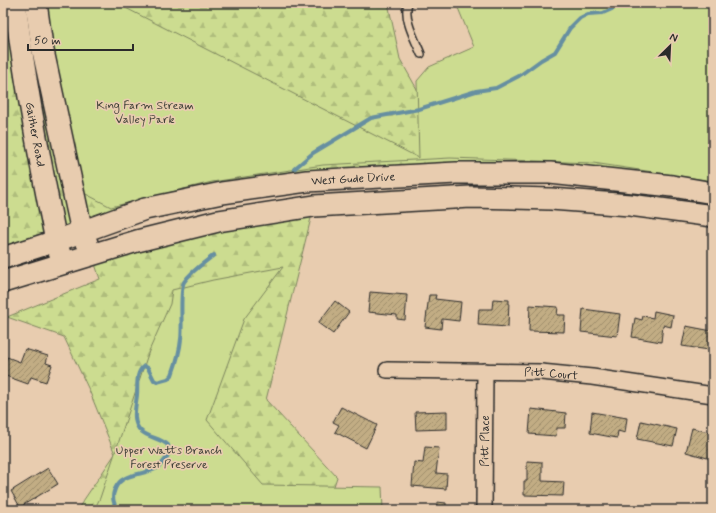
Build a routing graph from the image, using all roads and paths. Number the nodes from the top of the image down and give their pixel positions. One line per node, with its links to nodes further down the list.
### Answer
1 (15, 3): 8 (main road, Gaither Road)
2 (36, 3): 7 (main road, Gaither Road)
3 (408, 3): 4 (lane)
4 (421, 54)
5 (713, 193): 7 (main road, West Gude Drive)
6 (713, 216): 9 (main road)
7 (82, 232): 8 (main road, West Gude Drive); 9 (main road, Gaither Road)
8 (56, 241): 10 (main road, West Gude Drive); 11 (main road, Gaither Road)
9 (92, 255): 11 (main road)
10 (3, 258)
11 (63, 264): 12 (main road)
12 (3, 282)
13 (387, 370): 14 (street, Pitt Court)
14 (485, 371): 15 (street, Pitt Court); 16 (street, Pitt Place)
15 (713, 395)
16 (484, 510)

